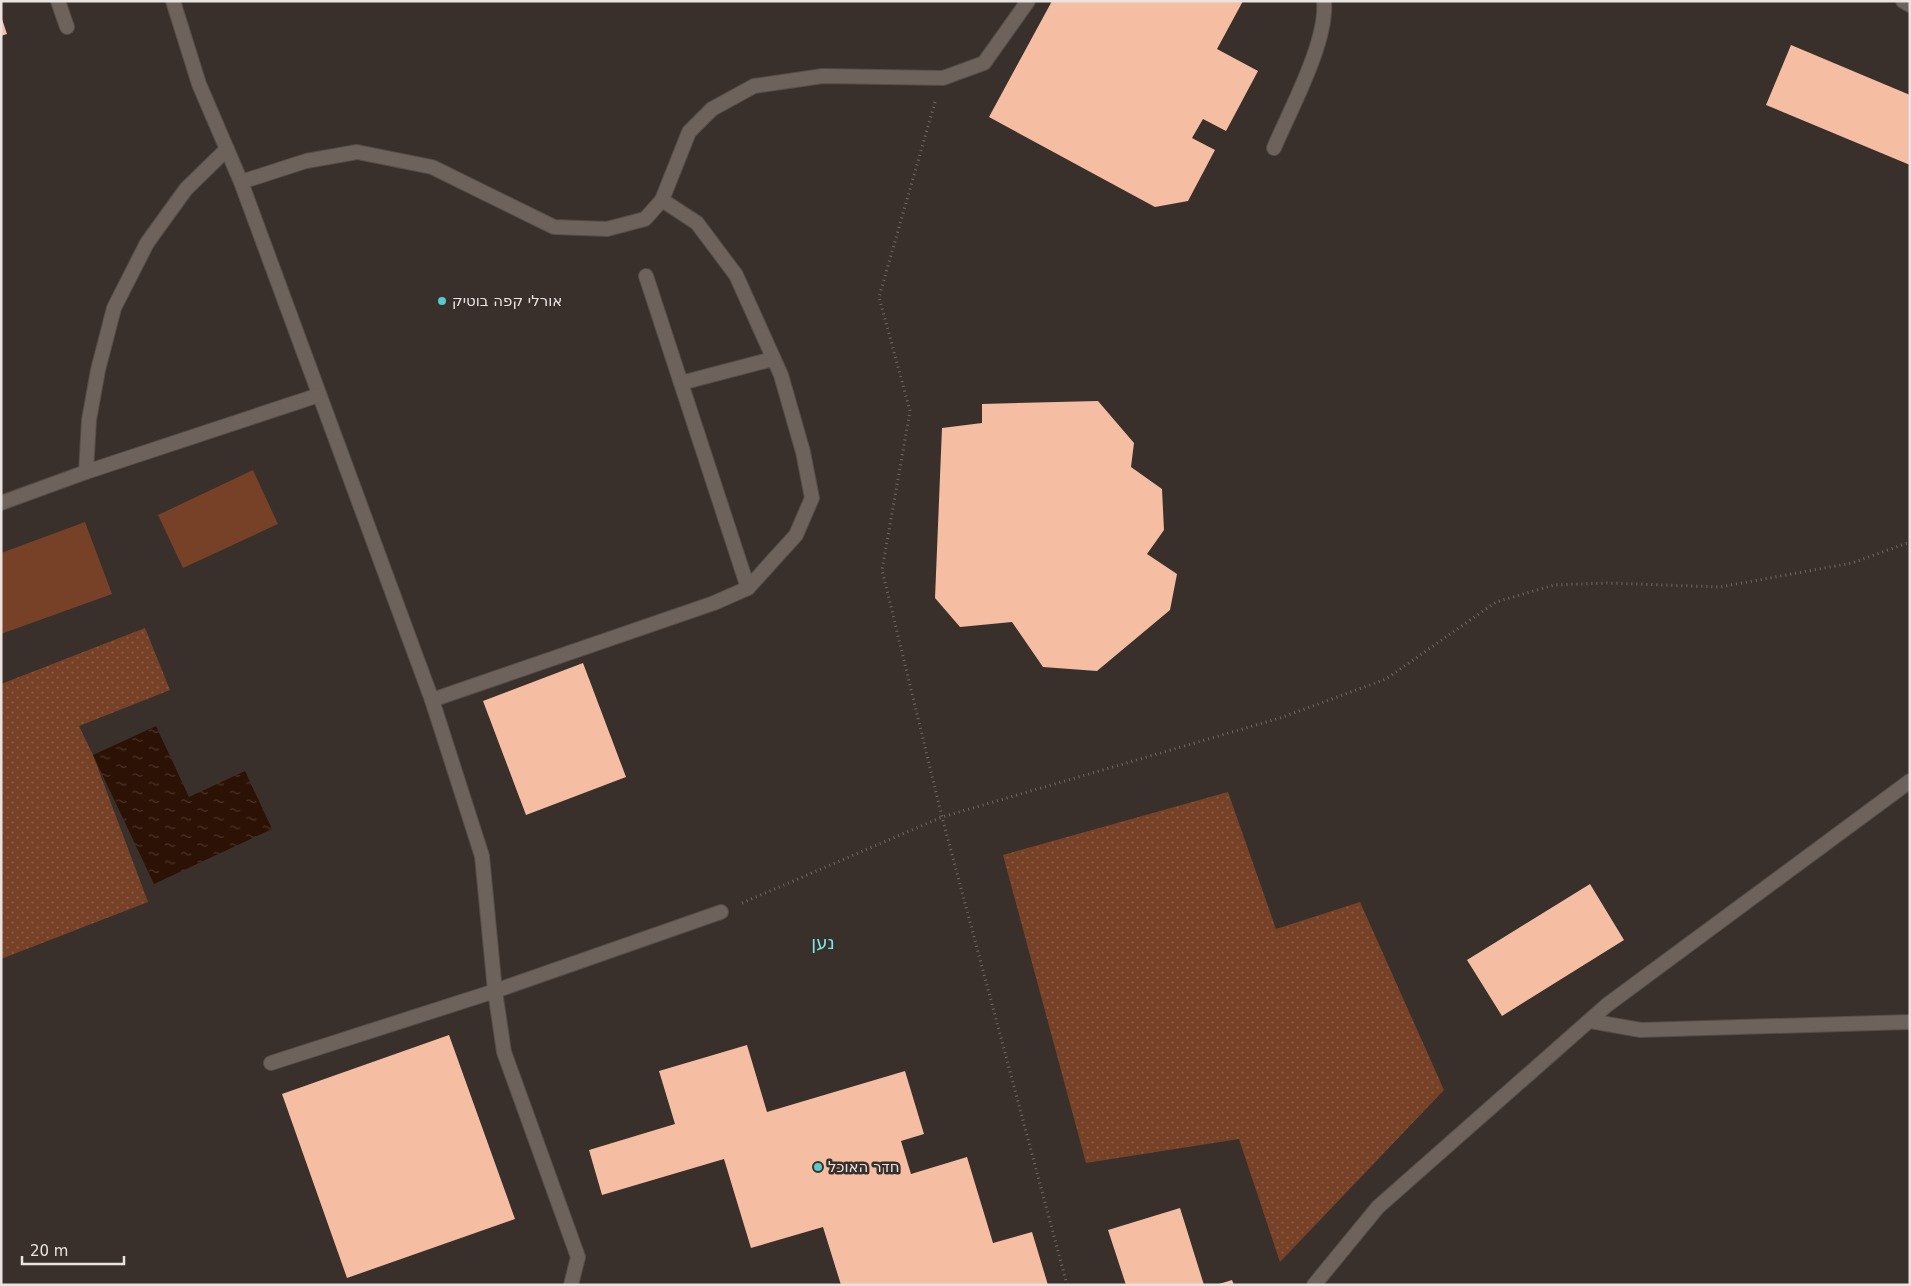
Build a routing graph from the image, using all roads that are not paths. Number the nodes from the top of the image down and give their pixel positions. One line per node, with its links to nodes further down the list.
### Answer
1 (58, 1): 7 (street)
2 (173, 1): 9 (street)
3 (1028, 1): 11 (street)
4 (1324, 1): 8 (street)
5 (1903, 1): 6 (street)
6 (1910, 5)
7 (67, 27)
8 (1274, 148)
9 (227, 149): 10 (street); 16 (street)
10 (241, 182): 11 (street); 15 (street)
11 (662, 200): 13 (street)
12 (646, 276): 14 (street)
13 (773, 359): 14 (street); 18 (street)
14 (681, 383): 18 (street)
15 (319, 395): 16 (street); 19 (street)
16 (86, 472): 17 (street)
17 (1, 503)
18 (748, 588): 19 (street)
19 (432, 700): 22 (street)
20 (1910, 781): 23 (street)
21 (721, 912): 22 (street)
22 (496, 991): 25 (street); 26 (street)
23 (1590, 1021): 24 (street); 27 (street)
24 (1910, 1022)
25 (271, 1063)
26 (571, 1285)
27 (1314, 1285)

